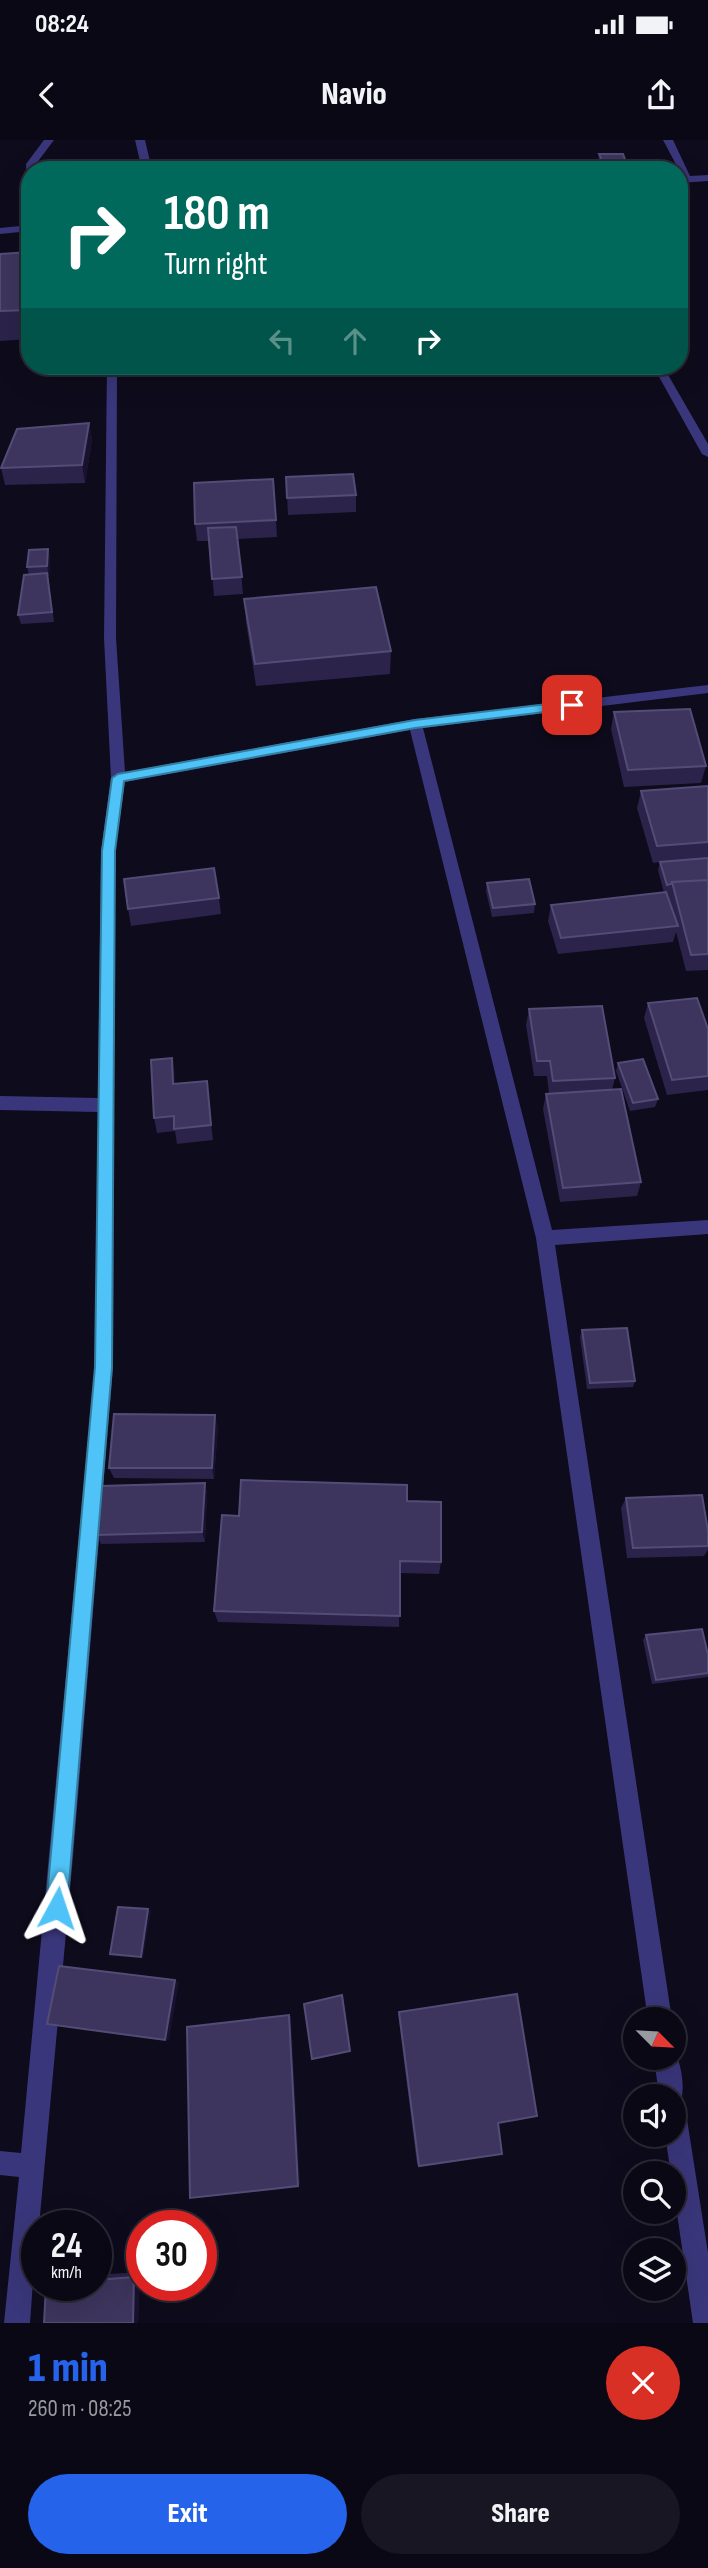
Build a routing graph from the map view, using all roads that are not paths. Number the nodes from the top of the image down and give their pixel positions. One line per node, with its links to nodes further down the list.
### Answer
1 (49, 140): 4 (street)
2 (140, 140): 5 (street)
3 (668, 140): 6 (street)
4 (33, 161)
5 (145, 161)
6 (676, 161)
7 (708, 178): 8 (street)
8 (688, 179)
9 (21, 229): 10 (street)
10 (0, 230)
11 (112, 375): 16 (street)
12 (663, 375): 13 (street)
13 (708, 454)
14 (708, 689): 15 (street)
15 (415, 724): 16 (street); 20 (street)
16 (118, 778): 18 (street)
17 (0, 1103): 18 (street)
18 (106, 1105): 24 (street)
19 (708, 1227): 20 (street)
20 (545, 1238): 21 (street)
21 (658, 2007)
22 (679, 2147): 26 (street)
23 (0, 2164): 24 (street)
24 (31, 2166): 25 (street)
25 (17, 2323)
26 (706, 2323)

